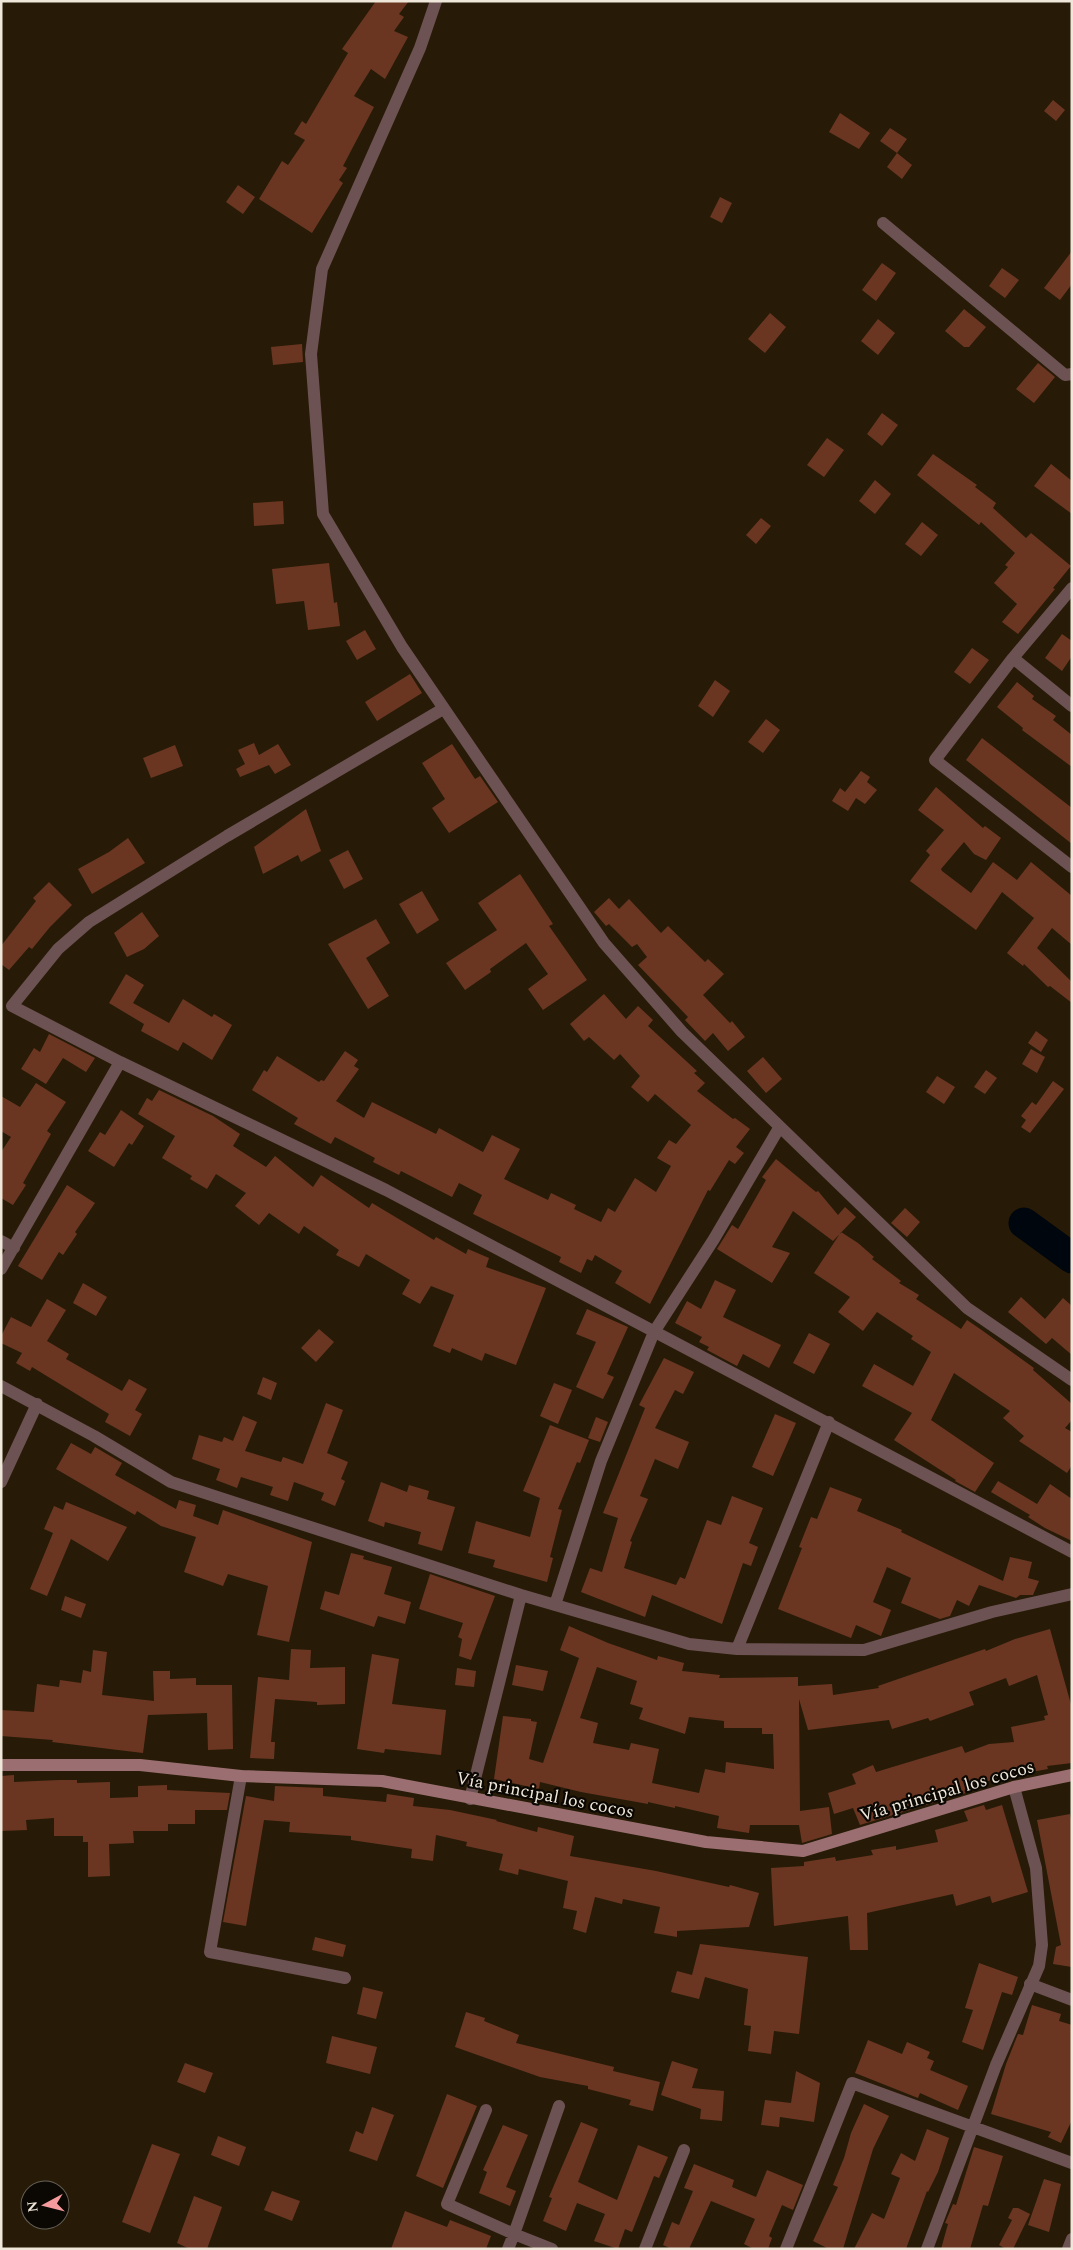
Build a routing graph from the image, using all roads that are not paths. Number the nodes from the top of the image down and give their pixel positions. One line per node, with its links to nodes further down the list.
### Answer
1 (436, 1): 7 (street)
2 (883, 223): 3 (street)
3 (1072, 374)
4 (1072, 588): 5 (street)
5 (1013, 658): 6 (street); 8 (street)
6 (1072, 706)
7 (443, 709): 9 (street); 10 (street)
8 (1072, 867)
9 (120, 1062): 12 (street); 14 (street)
10 (779, 1128): 14 (street); 15 (street)
11 (1, 1241): 12 (street)
12 (14, 1248): 13 (street)
13 (1, 1269)
14 (654, 1332): 18 (street); 23 (street)
15 (1072, 1380)
16 (1, 1386): 17 (street)
17 (37, 1404): 19 (street); 21 (street)
18 (829, 1422): 20 (street); 24 (street)
19 (1, 1482)
20 (1072, 1552)
21 (521, 1594): 23 (street); 29 (street)
22 (1072, 1594): 24 (street)
23 (555, 1605): 24 (street)
24 (737, 1648)
25 (1, 1765): 27 (street, Vía principal los cocos)
26 (1072, 1775): 28 (street, Vía principal los cocos)
27 (241, 1776): 29 (street, Vía principal los cocos); 30 (street)
28 (1014, 1787): 29 (street, Vía principal los cocos); 31 (street)
29 (470, 1799)
30 (345, 1978)
31 (1030, 1984): 32 (street); 35 (street)
32 (1072, 2000)
33 (559, 2106): 38 (street)
34 (486, 2110): 38 (street)
35 (973, 2128): 37 (street); 43 (street); 44 (street)
36 (684, 2150): 42 (street)
37 (1072, 2163)
38 (514, 2234): 40 (street); 41 (street)
39 (1072, 2239): 45 (street)
40 (508, 2249)
41 (552, 2249)
42 (645, 2249)
43 (786, 2249)
44 (927, 2249)
45 (1068, 2249)

